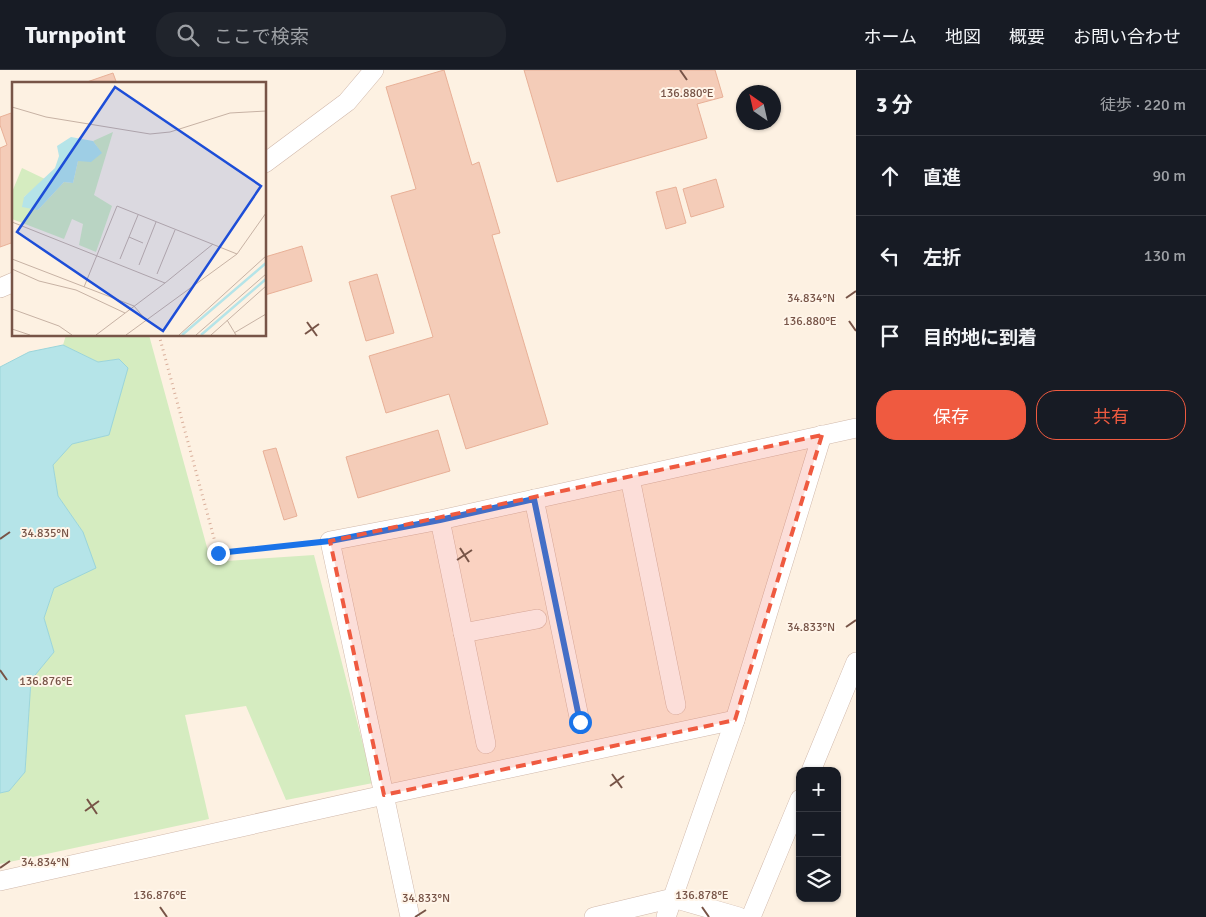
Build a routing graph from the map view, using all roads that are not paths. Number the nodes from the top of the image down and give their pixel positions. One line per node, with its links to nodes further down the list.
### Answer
1 (374, 70): 2 (street)
2 (266, 162)
3 (12, 283): 4 (street)
4 (0, 288)
5 (856, 428): 6 (street)
6 (822, 435): 7 (street); 14 (street)
7 (630, 478): 8 (street); 13 (street)
8 (534, 499): 9 (street); 15 (street)
9 (440, 520): 11 (street); 18 (street)
10 (537, 619): 11 (street)
11 (463, 634): 16 (street)
12 (856, 662): 17 (street)
13 (676, 705)
14 (735, 720): 18 (street); 21 (street)
15 (580, 722)
16 (486, 744)
17 (813, 767)
18 (384, 795): 20 (street); 22 (street)
19 (796, 809): 26 (street)
20 (0, 881)
21 (673, 898): 23 (street); 24 (street); 25 (street)
22 (410, 917)
23 (594, 917)
24 (666, 917)
25 (739, 917)
26 (751, 917)

